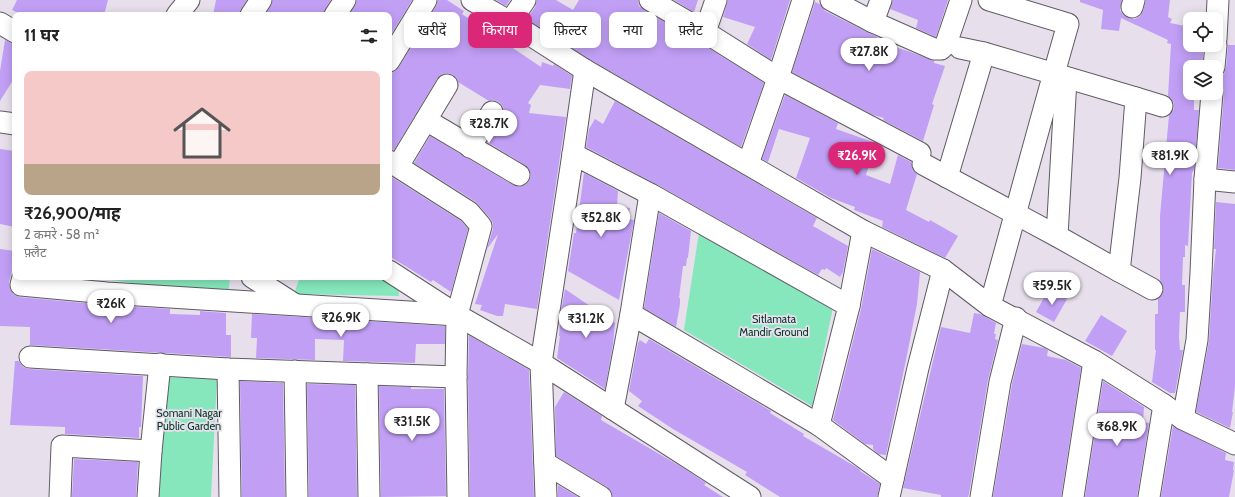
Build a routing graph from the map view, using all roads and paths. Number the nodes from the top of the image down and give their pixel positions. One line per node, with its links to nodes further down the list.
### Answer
1 (189, 0): 15 (street)
2 (261, 0): 16 (street)
3 (345, 0): 17 (street)
4 (426, 0): 28 (street)
5 (472, 0): 18 (street)
6 (526, 0): 19 (street)
7 (650, 0): 20 (street)
8 (716, 0): 21 (street)
9 (803, 0): 31 (street)
10 (832, 0): 23 (street)
11 (881, 0): 23 (street)
12 (961, 0): 23 (street)
13 (989, 0): 30 (street)
14 (1218, 0): 22 (street)
15 (179, 12)
16 (253, 12)
17 (337, 12)
18 (493, 12)
19 (517, 12)
20 (671, 12)
21 (712, 12)
22 (1217, 12)
23 (873, 22)
24 (532, 36): 29 (street)
25 (717, 40): 31 (street)
26 (960, 48): 27 (street)
27 (984, 54): 30 (street); 45 (street)
28 (392, 56)
29 (585, 70): 41 (street); 43 (street)
30 (1060, 77): 33 (street); 49 (street); 51 (street)
31 (778, 78): 43 (street); 45 (street)
32 (447, 85): 37 (street)
33 (1136, 98): 35 (street); 53 (street)
34 (1211, 100): 46 (street)
35 (1162, 106)
36 (492, 112): 40 (street)
37 (426, 120): 40 (street); 42 (street)
38 (0, 122): 39 (street)
39 (12, 124)
40 (470, 146): 44 (street)
41 (573, 154): 48 (street); 66 (street)
42 (393, 163): 62 (street)
43 (748, 164): 50 (street)
44 (519, 175)
45 (947, 177): 49 (street)
46 (1205, 179): 47 (street); 74 (street)
47 (1235, 182)
48 (650, 194): 59 (street); 61 (street)
49 (1014, 213): 51 (street); 60 (street)
50 (863, 231): 52 (street); 59 (street)
51 (1057, 236): 53 (street)
52 (943, 270): 60 (street); 79 (street)
53 (1119, 271): 57 (street)
54 (392, 273): 62 (street)
55 (22, 280): 58 (street)
56 (257, 280): 58 (street)
57 (1152, 289)
58 (294, 304): 62 (street)
59 (849, 306): 75 (street)
60 (990, 306): 63 (street)
61 (631, 314): 73 (street); 75 (street)
62 (457, 315): 66 (street); 71 (street)
63 (1016, 318): 65 (street); 89 (street)
64 (30, 357): 67 (street)
65 (1094, 361): 72 (street); 90 (street)
66 (541, 363): 73 (street); 78 (street)
67 (160, 364): 68 (street); 77 (street)
68 (228, 369): 69 (street); 82 (street)
69 (295, 371): 70 (street); 83 (street)
70 (367, 374): 71 (street); 84 (street)
71 (456, 377): 85 (street)
72 (1164, 405): 74 (street); 91 (street)
73 (614, 409): 88 (street)
74 (1183, 419): 76 (street)
75 (819, 425): 79 (street)
76 (1235, 444)
77 (151, 451): 80 (street); 81 (street)
78 (545, 463): 86 (street); 87 (street)
79 (891, 488)
80 (60, 497)
81 (148, 497)
82 (230, 497)
83 (297, 497)
84 (369, 497)
85 (458, 497)
86 (546, 497)
87 (601, 497)
88 (750, 497)
89 (981, 497)
90 (1073, 497)
91 (1149, 497)

